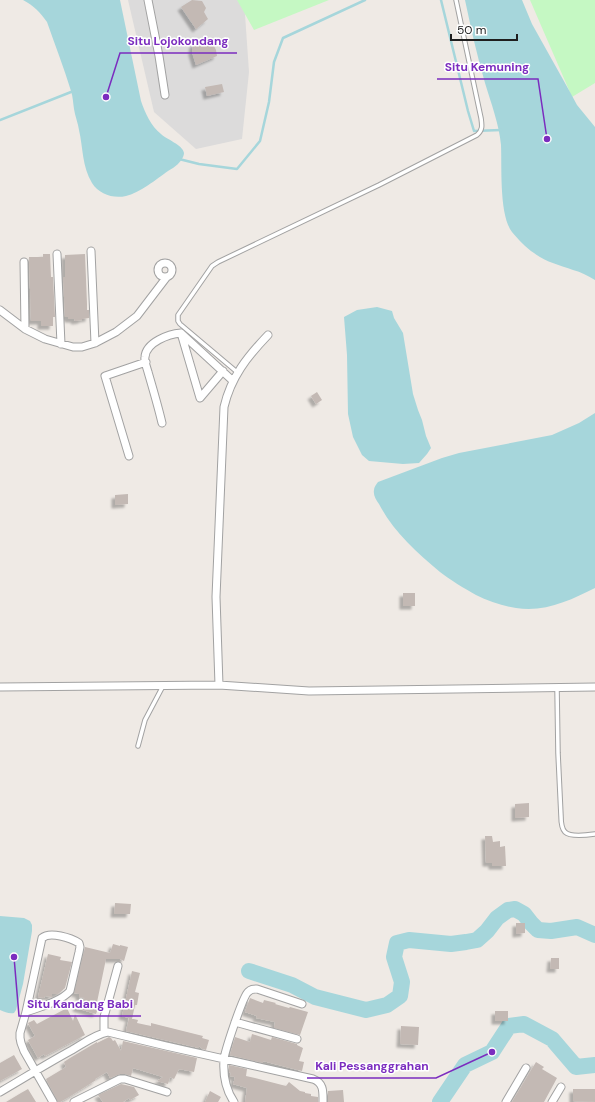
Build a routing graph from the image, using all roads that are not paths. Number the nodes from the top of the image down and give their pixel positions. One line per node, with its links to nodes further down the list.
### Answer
1 (148, 0): 3 (street)
2 (456, 0): 16 (lane)
3 (165, 95)
4 (91, 251): 12 (street)
5 (57, 254): 13 (street)
6 (24, 262): 9 (street)
7 (166, 278): 12 (street)
8 (0, 310): 9 (street)
9 (25, 329): 13 (street)
10 (181, 333): 14 (street); 15 (street); 15 (street)
11 (268, 335): 16 (street)
12 (95, 343): 13 (street)
13 (61, 344)
14 (146, 362): 18 (street); 19 (street)
15 (223, 372): 17 (street)
16 (237, 372): 17 (street)
17 (233, 381): 20 (street)
18 (162, 423)
19 (129, 456)
20 (219, 685): 21 (street); 24 (street)
21 (163, 686): 22 (street); 25 (lane)
22 (0, 687)
23 (595, 687): 24 (street)
24 (557, 688): 26 (lane)
25 (138, 746)
26 (595, 834)
27 (118, 966): 31 (street)
28 (302, 1004): 30 (street)
29 (26, 1012): 29 (street); 35 (street)
30 (235, 1022): 32 (street); 33 (street)
31 (104, 1033): 33 (street); 35 (street)
32 (296, 1039)
33 (224, 1058): 41 (street); 42 (street)
34 (526, 1068): 43 (street)
35 (35, 1071): 37 (street); 39 (street)
36 (561, 1087): 44 (street)
37 (0, 1092)
38 (167, 1092): 40 (street)
39 (53, 1102)
40 (74, 1102)
41 (234, 1102)
42 (323, 1102)
43 (506, 1102)
44 (552, 1102)

